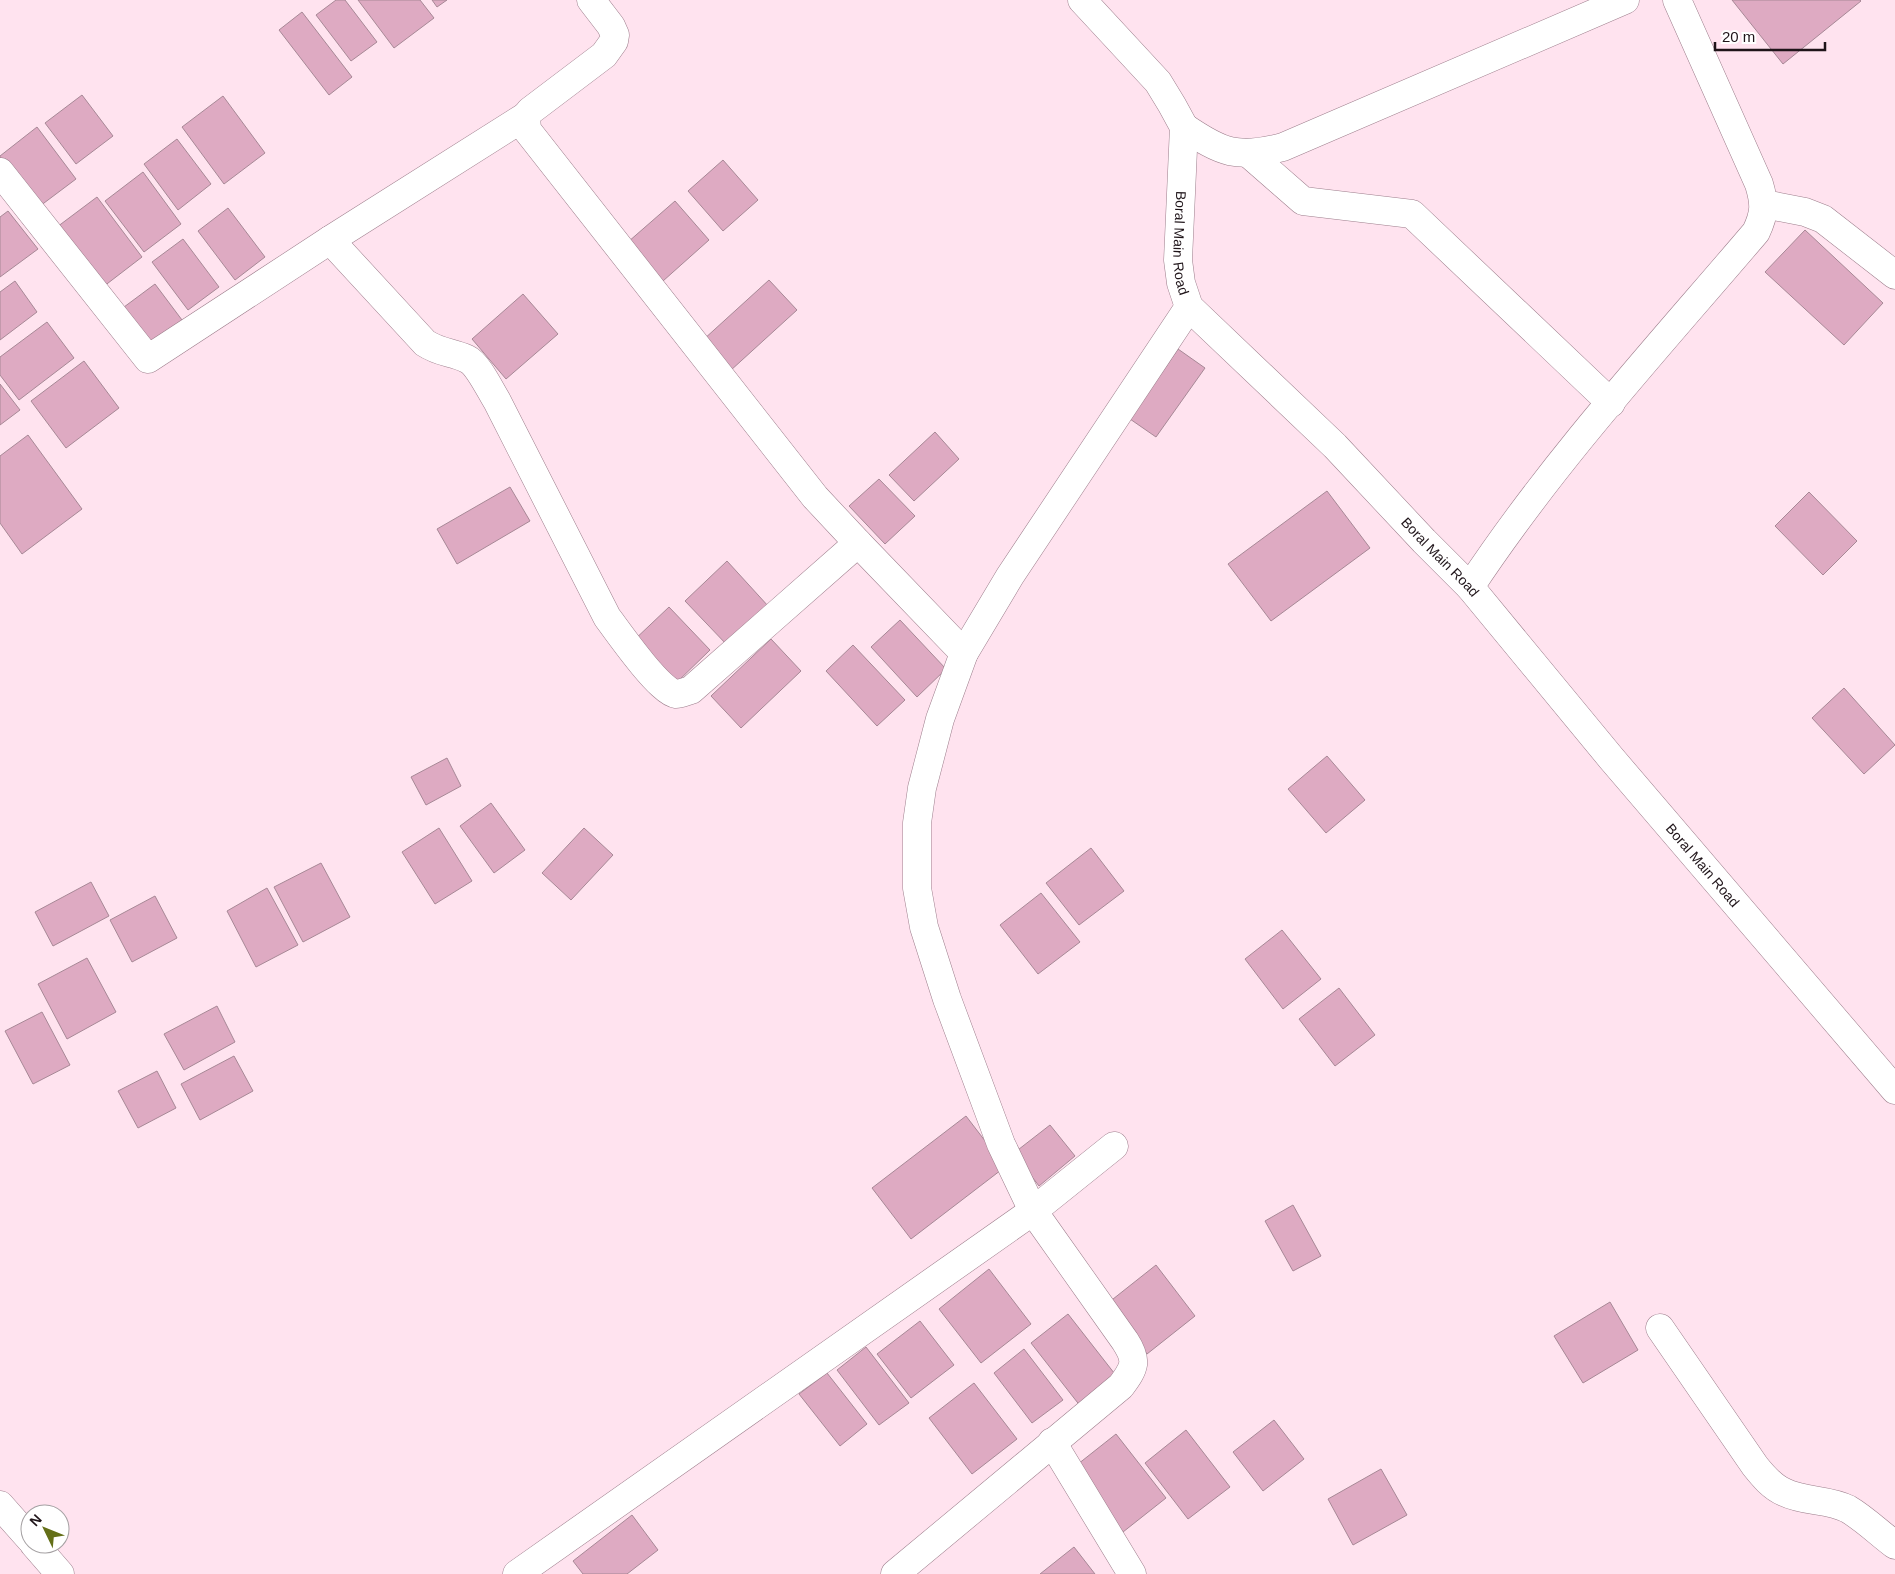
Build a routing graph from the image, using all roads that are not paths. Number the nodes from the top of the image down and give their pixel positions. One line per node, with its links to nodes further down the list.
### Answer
1 (591, 0): 5 (street)
2 (1082, 0): 6 (street)
3 (1626, 0): 7 (street)
4 (1677, 0): 9 (street)
5 (526, 116): 10 (street); 14 (street)
6 (1184, 127): 7 (street); 12 (street, Boral Main Road)
7 (1248, 153): 13 (street)
8 (0, 172): 10 (street)
9 (1764, 204): 11 (street); 13 (street)
10 (330, 240): 14 (street)
11 (1895, 275)
12 (1188, 307): 15 (street, Boral Main Road); 16 (street)
13 (1611, 403): 15 (street)
14 (858, 543): 16 (street)
15 (1470, 587): 17 (street, Boral Main Road)
16 (964, 653): 19 (street)
17 (1895, 1090)
18 (1114, 1146): 19 (street)
19 (1033, 1211): 21 (street); 27 (street)
20 (1660, 1328): 24 (street)
21 (1052, 1442): 28 (street); 29 (street)
22 (0, 1504): 23 (street)
23 (20, 1527)
24 (1895, 1546)
25 (43, 1554): 26 (street)
26 (60, 1574)
27 (517, 1574)
28 (895, 1574)
29 (1132, 1574)

